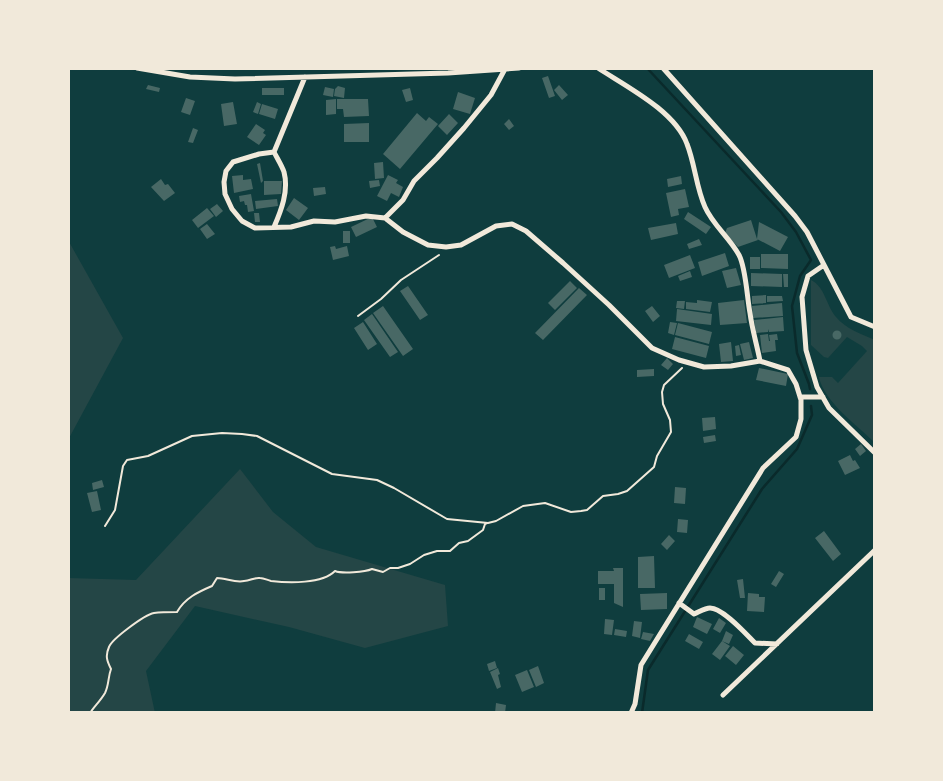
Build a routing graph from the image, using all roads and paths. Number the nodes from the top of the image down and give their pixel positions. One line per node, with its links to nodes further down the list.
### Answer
1 (137, 68): 6 (street)
2 (519, 68): 5 (street)
3 (598, 68): 14 (street)
4 (663, 68): 11 (street)
5 (505, 69): 6 (street); 8 (street)
6 (304, 77): 7 (street)
7 (274, 152): 9 (street); 9 (street)
8 (385, 218): 9 (street); 10 (street)
9 (274, 227)
10 (451, 246): 12 (path); 15 (street)
11 (824, 265): 13 (street); 17 (street)
12 (358, 316)
13 (875, 327)
14 (760, 361): 15 (street); 16 (street)
15 (688, 362): 19 (path)
16 (800, 397): 17 (street); 22 (street)
17 (822, 397): 18 (street)
18 (875, 453)
19 (488, 523): 20 (path); 25 (path)
20 (105, 526)
21 (875, 550): 23 (street)
22 (680, 604): 23 (street); 26 (street)
23 (777, 644): 24 (street)
24 (723, 695)
25 (90, 713)
26 (632, 713)

